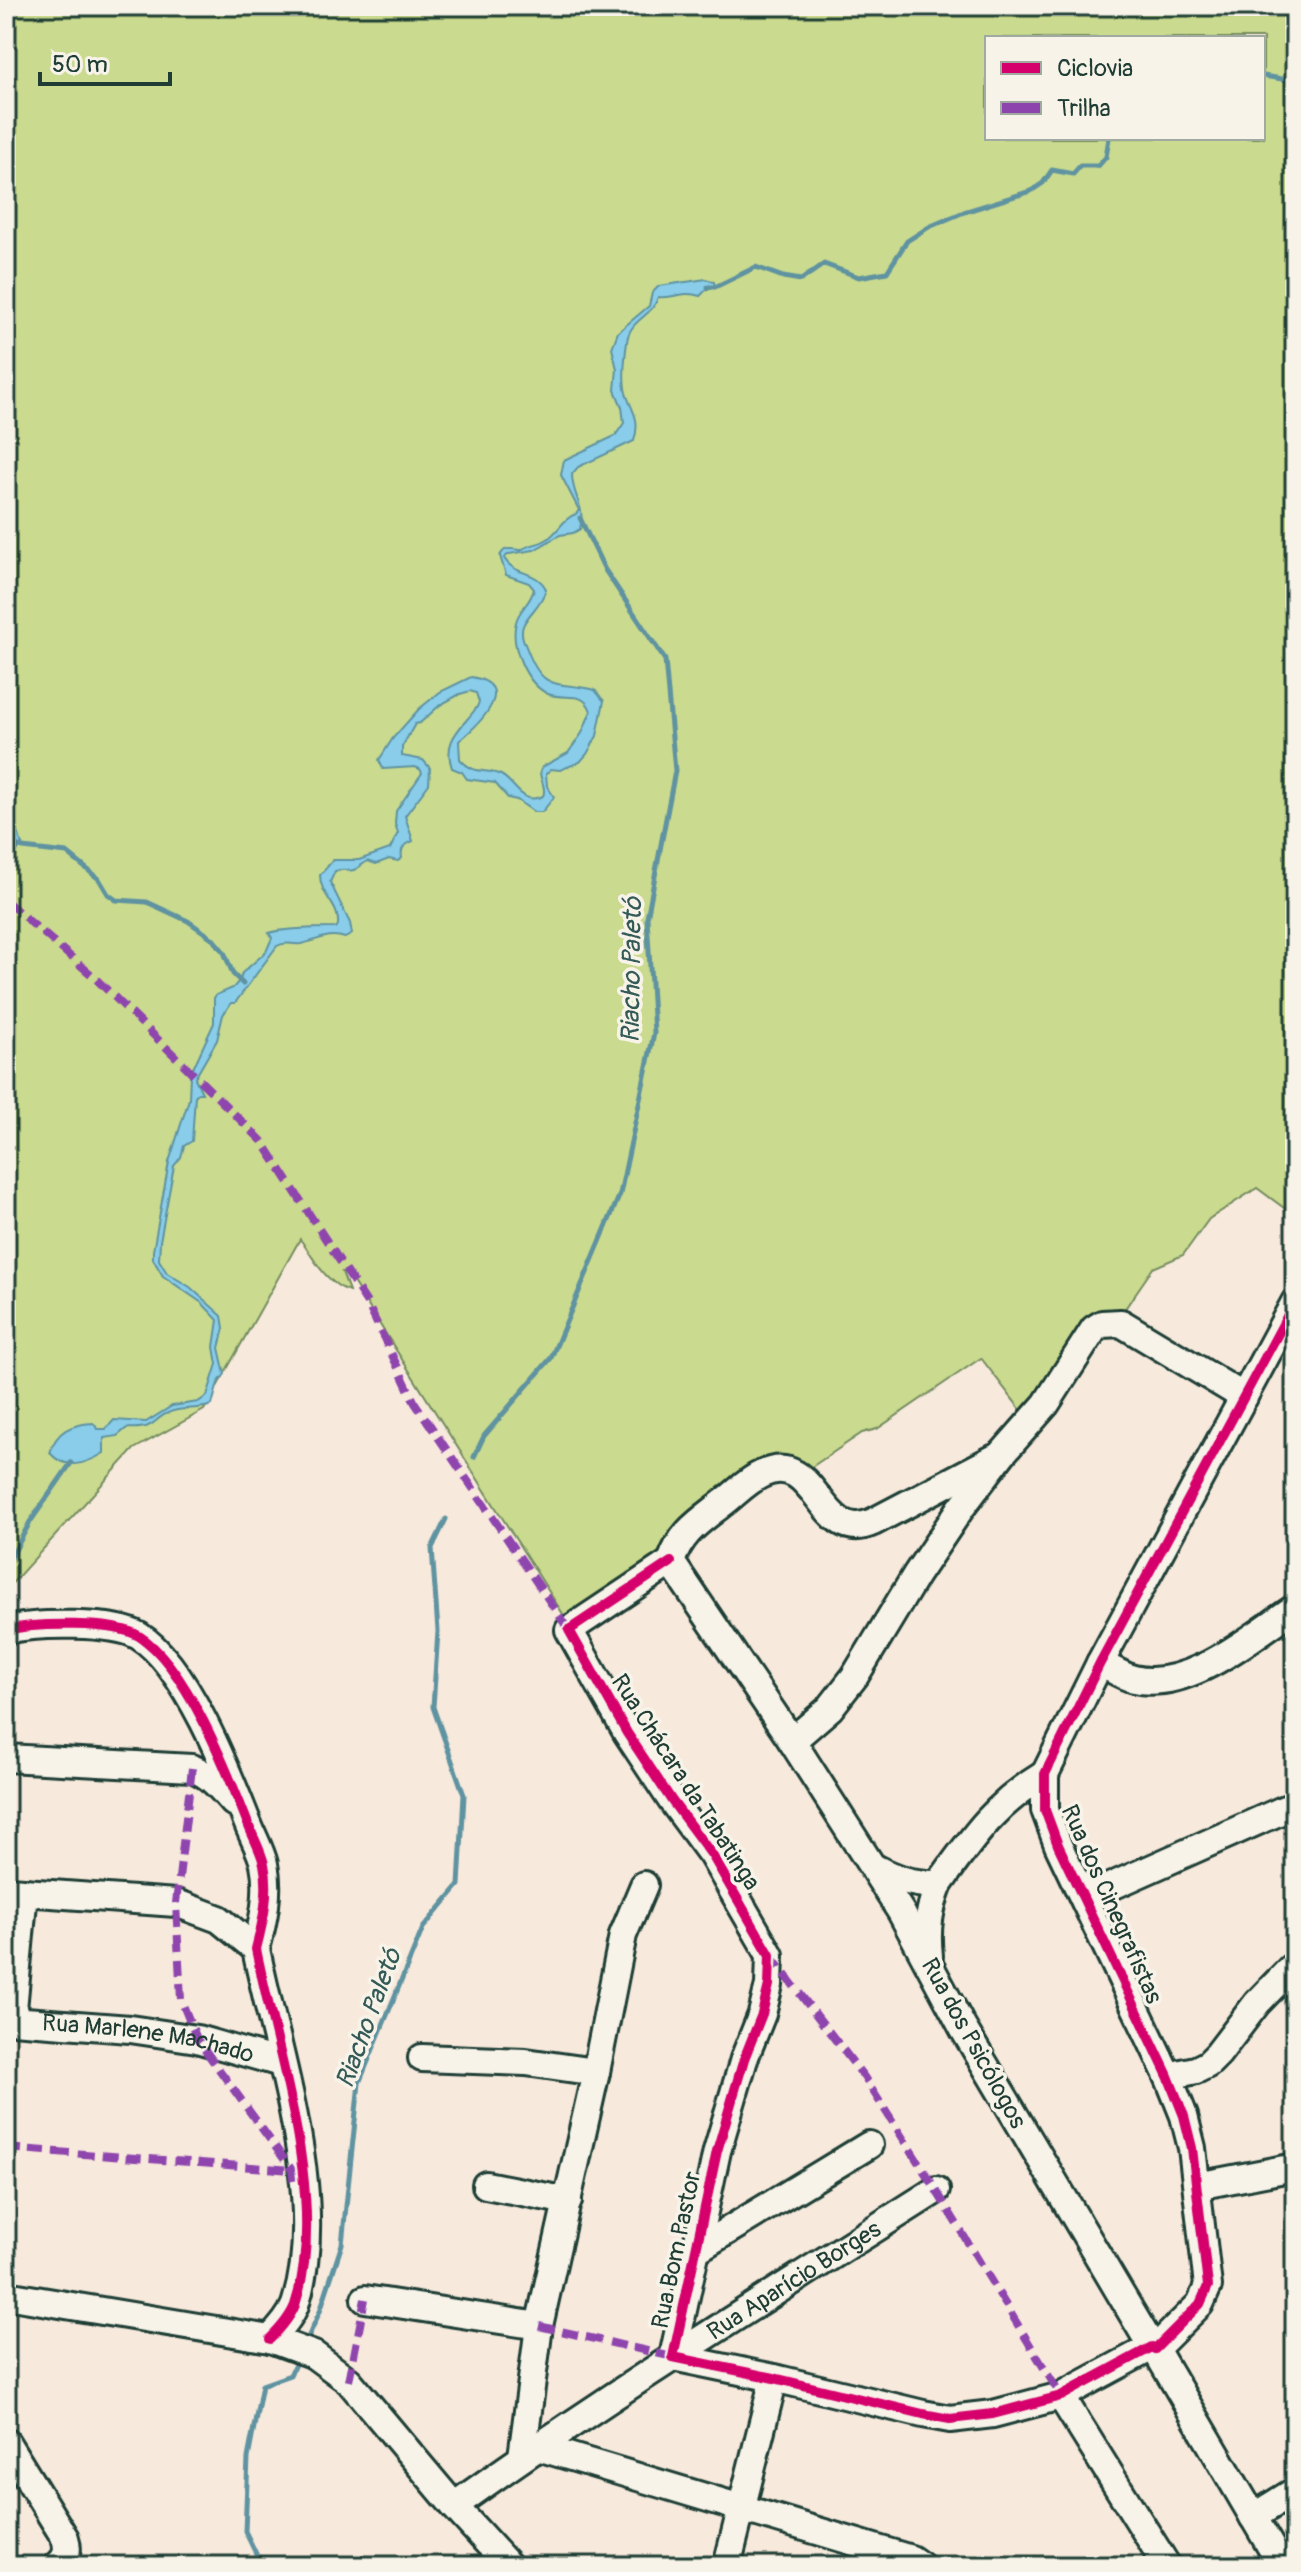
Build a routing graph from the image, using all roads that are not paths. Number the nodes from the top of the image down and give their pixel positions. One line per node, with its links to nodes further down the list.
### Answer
1 (1295, 1302): 2 (street, Rua dos Cinegrafistas)
2 (1244, 1397): 3 (street); 7 (street, Rua dos Cinegrafistas)
3 (1002, 1454): 4 (street); 8 (street)
4 (671, 1562): 8 (street, Rua dos Psicólogos); 19 (street, Rua Chácara da Tabatinga)
5 (1295, 1608): 7 (street)
6 (6, 1630): 12 (street)
7 (1100, 1663): 10 (street, Rua dos Cinegrafistas)
8 (792, 1741): 13 (street, Rua dos Psicólogos)
9 (6, 1758): 12 (street)
10 (1045, 1774): 14 (street); 17 (street, Rua dos Cinegrafistas)
11 (1295, 1809): 17 (street)
12 (246, 1818): 18 (street)
13 (872, 1866): 14 (street); 20 (street, Rua dos Psicólogos)
14 (939, 1884): 20 (street)
15 (644, 1885): 24 (street)
16 (15, 1891): 18 (street); 23 (street, Rua Marlene Machado)
17 (1085, 1898): 25 (street, Rua dos Cinegrafistas)
18 (256, 1949): 23 (street)
19 (770, 1955): 32 (street, Rua Bom Pastor)
20 (930, 1963): 37 (street, Rua dos Psicólogos)
21 (1291, 1968): 25 (street)
22 (422, 2058): 24 (street)
23 (281, 2063): 36 (street)
24 (596, 2072): 31 (street)
25 (1168, 2076): 29 (street, Rua dos Cinegrafistas)
26 (869, 2145): 32 (street)
27 (1295, 2167): 29 (street)
28 (486, 2185): 31 (street)
29 (1197, 2186): 37 (street, Rua dos Cinegrafistas)
30 (936, 2190): 38 (street, Rua Aparício Borges)
31 (568, 2201): 35 (street)
32 (696, 2250): 38 (street, Rua Bom Pastor)
33 (6, 2295): 36 (street)
34 (365, 2299): 35 (street)
35 (539, 2326): 42 (street)
36 (270, 2339): 44 (street)
37 (1153, 2348): 40 (street, Rua dos Cinegrafistas); 46 (street, Rua dos Psicólogos)
38 (673, 2357): 39 (street, Rua Bom Pastor); 42 (street, Rua Aparício Borges)
39 (774, 2378): 40 (street, Rua Bom Pastor); 45 (street)
40 (1061, 2396): 51 (street)
41 (6, 2442): 47 (street)
42 (530, 2452): 44 (street, Rua Aparício Borges); 45 (street)
43 (1295, 2491): 46 (street)
44 (454, 2506): 48 (street)
45 (741, 2508): 49 (street); 50 (street)
46 (1253, 2517): 52 (street, Rua dos Psicólogos)
47 (57, 2566)
48 (509, 2566)
49 (727, 2566)
50 (921, 2566)
51 (1167, 2566)
52 (1282, 2566)

